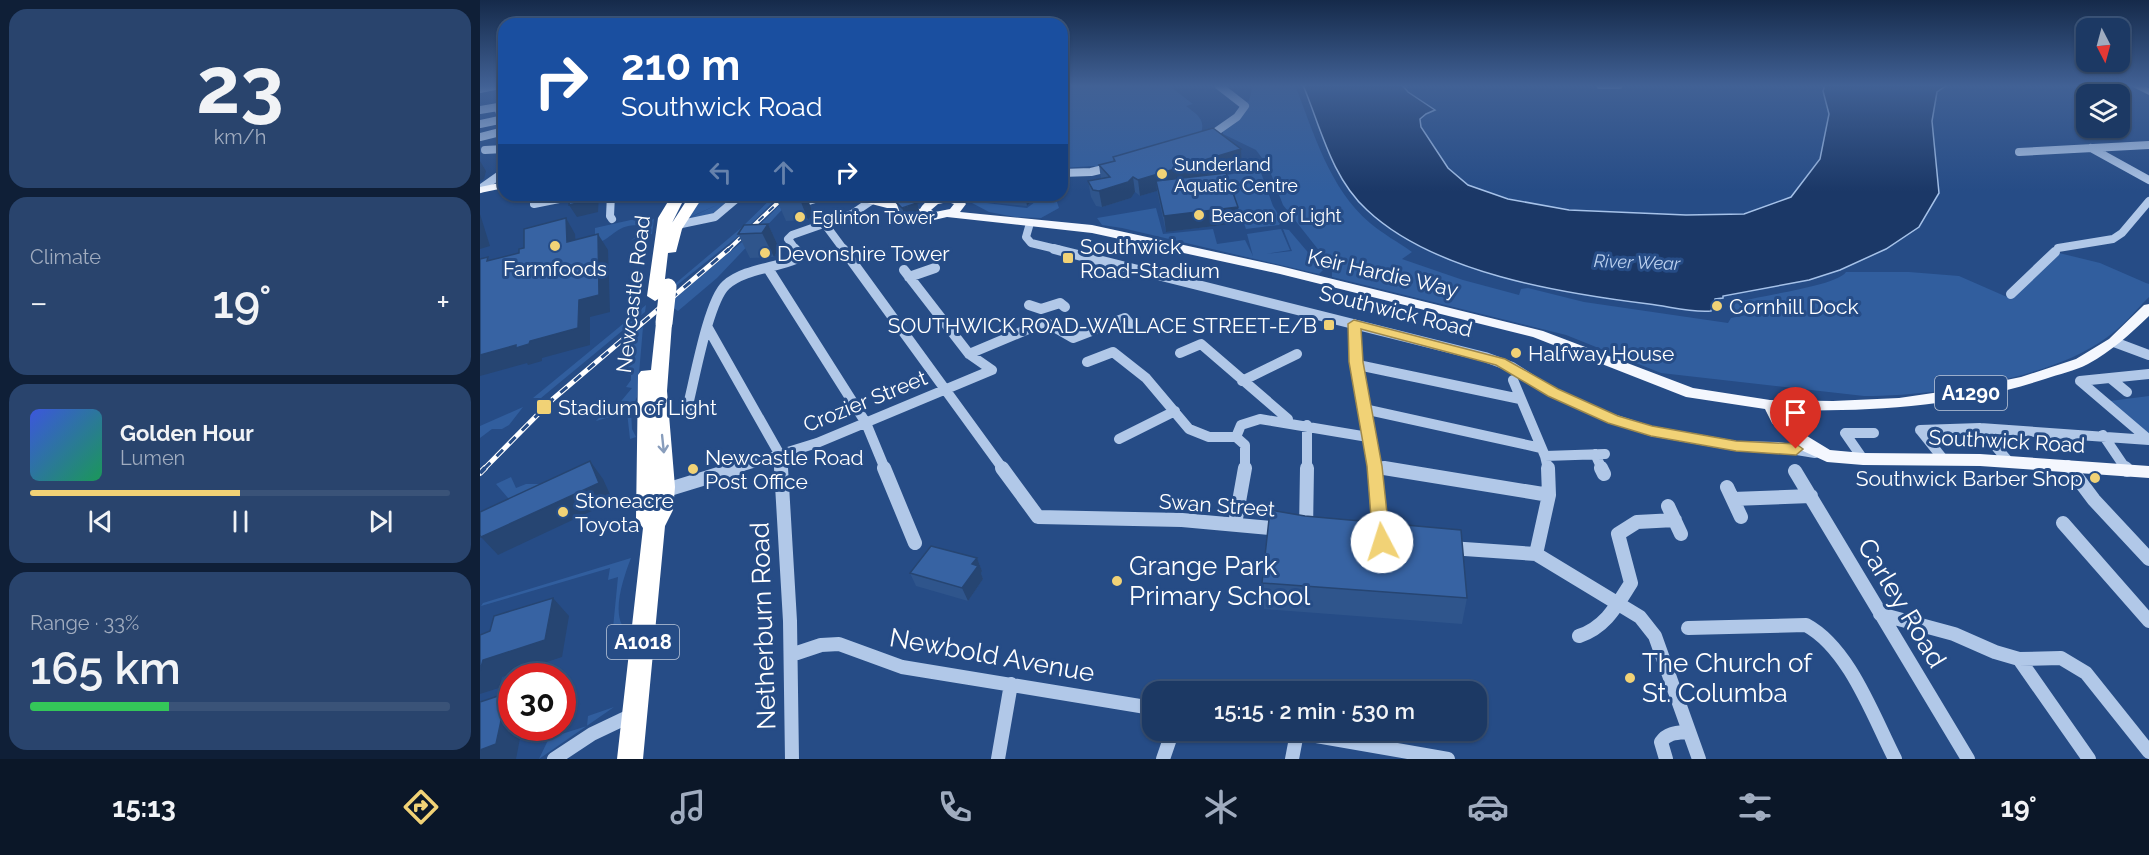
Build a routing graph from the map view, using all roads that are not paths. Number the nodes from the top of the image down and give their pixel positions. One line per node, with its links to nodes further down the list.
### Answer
1 (496, 120): 3 (street)
2 (1231, 120): 6 (street)
3 (480, 124)
4 (498, 132): 5 (street)
5 (480, 137)
6 (1204, 139)
7 (2149, 145): 8 (street)
8 (2091, 148): 11 (street); 14 (street)
9 (498, 149): 10 (street)
10 (484, 150)
11 (2019, 152)
12 (1125, 163): 13 (street)
13 (1068, 173)
14 (2149, 180)
15 (498, 183): 16 (main road)
16 (480, 190)
17 (611, 201): 30 (street)
18 (675, 201): 33 (highway, Newcastle Road / A1018)
19 (693, 201): 33 (highway, A1018)
20 (734, 201): 33 (street)
21 (809, 201): 27 (street)
22 (871, 201): 25 (main road); 31 (street)
23 (957, 201): 26 (main road)
24 (2149, 201): 36 (street)
25 (935, 202): 28 (main road)
26 (960, 204): 28 (main road); 29 (main road, A1290)
27 (793, 206)
28 (949, 214): 29 (main road, A1290)
29 (976, 216): 32 (main road, Keir Hardie Way / A1290)
30 (612, 219)
31 (824, 223): 35 (street); 56 (street)
32 (1030, 223): 42 (street, Southwick Road); 62 (main road, Keir Hardie Way / A1290)
33 (670, 226): 88 (highway, Newcastle Road / A1018)
34 (935, 268): 47 (street)
35 (769, 270): 43 (street); 63 (street)
36 (2010, 294)
37 (1029, 305): 40 (street)
38 (1065, 307): 40 (street)
39 (2149, 308): 45 (main road, A1290)
40 (1044, 310): 41 (street)
41 (1045, 322): 44 (street); 47 (street)
42 (1354, 324): 51 (street); 73 (street, Southwick Road)
43 (708, 328): 59 (street); 76 (street)
44 (1133, 328)
45 (2114, 342): 49 (street); 62 (main road, A1290)
46 (1180, 353): 55 (street)
47 (969, 354): 56 (street, Crozier Street)
48 (1298, 354): 55 (street)
49 (2149, 355)
50 (1087, 362): 61 (street)
51 (1358, 365): 58 (street); 60 (street)
52 (2149, 374): 53 (street)
53 (2110, 378): 57 (street); 72 (street)
54 (1513, 380): 58 (street)
55 (1242, 381): 64 (street)
56 (943, 390): 63 (street, Crozier Street); 96 (street, Swan Street)
57 (2127, 392)
58 (1520, 399): 75 (street)
59 (687, 409)
60 (1364, 409): 70 (street); 75 (street)
61 (1175, 411): 69 (street); 71 (street)
62 (1774, 412): 74 (main road); 77 (main road)
63 (866, 423): 76 (street, Crozier Street); 99 (street)
64 (1288, 423): 65 (street); 69 (street)
65 (1307, 425): 70 (street); 96 (street, Swan Street)
66 (1980, 428): 68 (street); 79 (street); 80 (street)
67 (1874, 433): 78 (street)
68 (2103, 435): 72 (street); 83 (street)
69 (1236, 437): 96 (street)
70 (1368, 437): 82 (street)
71 (1119, 439)
72 (2149, 440)
73 (1763, 447): 74 (street, Southwick Road); 77 (street, Southwick Road)
74 (1796, 449): 77 (main road)
75 (1543, 452): 86 (street); 89 (street)
76 (780, 455): 88 (street, Crozier Street); 108 (street, Netherburn Road)
77 (1821, 458): 78 (main road, Southwick Road)
78 (1863, 459): 79 (main road, Southwick Road)
79 (1944, 460): 80 (main road, Southwick Road)
80 (2009, 462): 81 (main road, Southwick Road)
81 (2068, 465): 83 (main road, Southwick Road); 102 (street)
82 (1375, 466): 89 (street); 98 (street)
83 (2127, 470): 85 (main road, Southwick Road)
84 (1795, 471): 90 (street, Carley Road)
85 (2149, 472)
86 (1604, 474)
87 (1727, 487): 91 (street)
88 (656, 493): 112 (highway, Newcastle Road / A1018)
89 (1549, 495): 101 (street)
90 (1811, 496): 91 (street); 104 (street, Carley Road)
91 (1732, 499): 93 (street)
92 (1668, 506): 94 (street)
93 (1741, 517)
94 (1675, 520): 97 (street); 103 (street)
95 (2063, 523): 105 (street)
96 (1236, 524)
97 (1681, 534)
98 (1382, 542)
99 (915, 543)
100 (1434, 546): 101 (street)
101 (1536, 554): 103 (street)
102 (2149, 559)
103 (1617, 604): 107 (street); 113 (street)
104 (1880, 614): 109 (street); 128 (street, Carley Road)
105 (2149, 621)
106 (1688, 628): 127 (street)
107 (1579, 636)
108 (791, 655): 110 (street, Newbold Avenue); 120 (street, Netherburn Road)
109 (2019, 659): 117 (street); 129 (street)
110 (1011, 684): 111 (street, Newbold Avenue); 121 (street)
111 (1142, 706)
112 (636, 713): 118 (street); 119 (highway, Newcastle Road / A1018)
113 (1689, 732): 125 (street); 126 (street)
114 (1169, 741): 122 (street)
115 (1291, 741): 123 (street)
116 (1343, 741): 124 (street)
117 (2149, 752)
118 (554, 759)
119 (630, 759)
120 (792, 759)
121 (998, 759)
122 (1163, 759)
123 (1292, 759)
124 (1448, 759)
125 (1666, 759)
126 (1699, 759)
127 (1895, 759)
128 (1968, 759)
129 (2089, 759)

